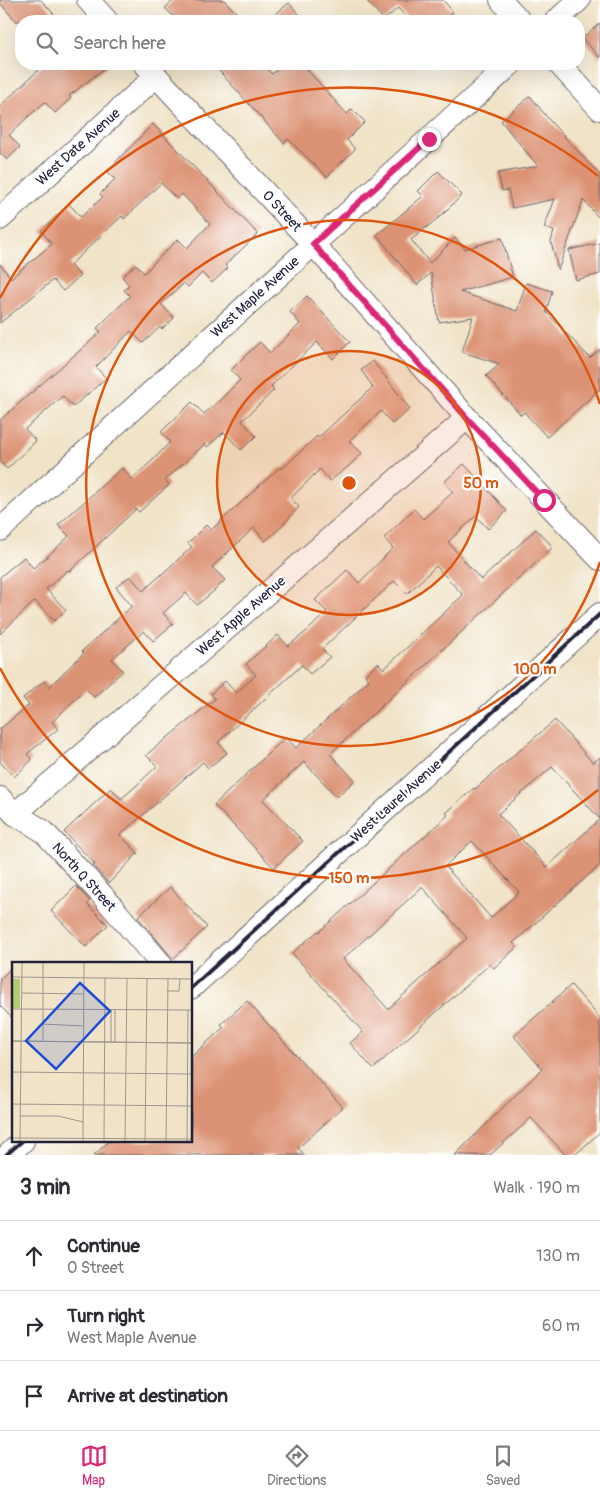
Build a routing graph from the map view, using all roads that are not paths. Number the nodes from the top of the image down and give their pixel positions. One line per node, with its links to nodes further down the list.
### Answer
1 (88, 0): 4 (street)
2 (501, 0): 5 (street)
3 (579, 0): 6 (street)
4 (102, 15)
5 (515, 15)
6 (563, 15)
7 (150, 70): 11 (street, West Date Avenue); 12 (street, O Street)
8 (504, 70): 12 (street, West Maple Avenue)
9 (564, 70): 10 (street)
10 (600, 109)
11 (0, 219)
12 (313, 244): 13 (street, O Street); 14 (street, West Maple Avenue)
13 (467, 418): 15 (street, O Street); 17 (street, West Apple Avenue)
14 (0, 530)
15 (600, 559)
16 (600, 614): 19 (street, West Laurel Avenue)
17 (7, 806): 18 (street, North Q Street)
18 (159, 962)
19 (192, 987)
20 (22, 1142): 21 (street)
21 (8, 1155)

